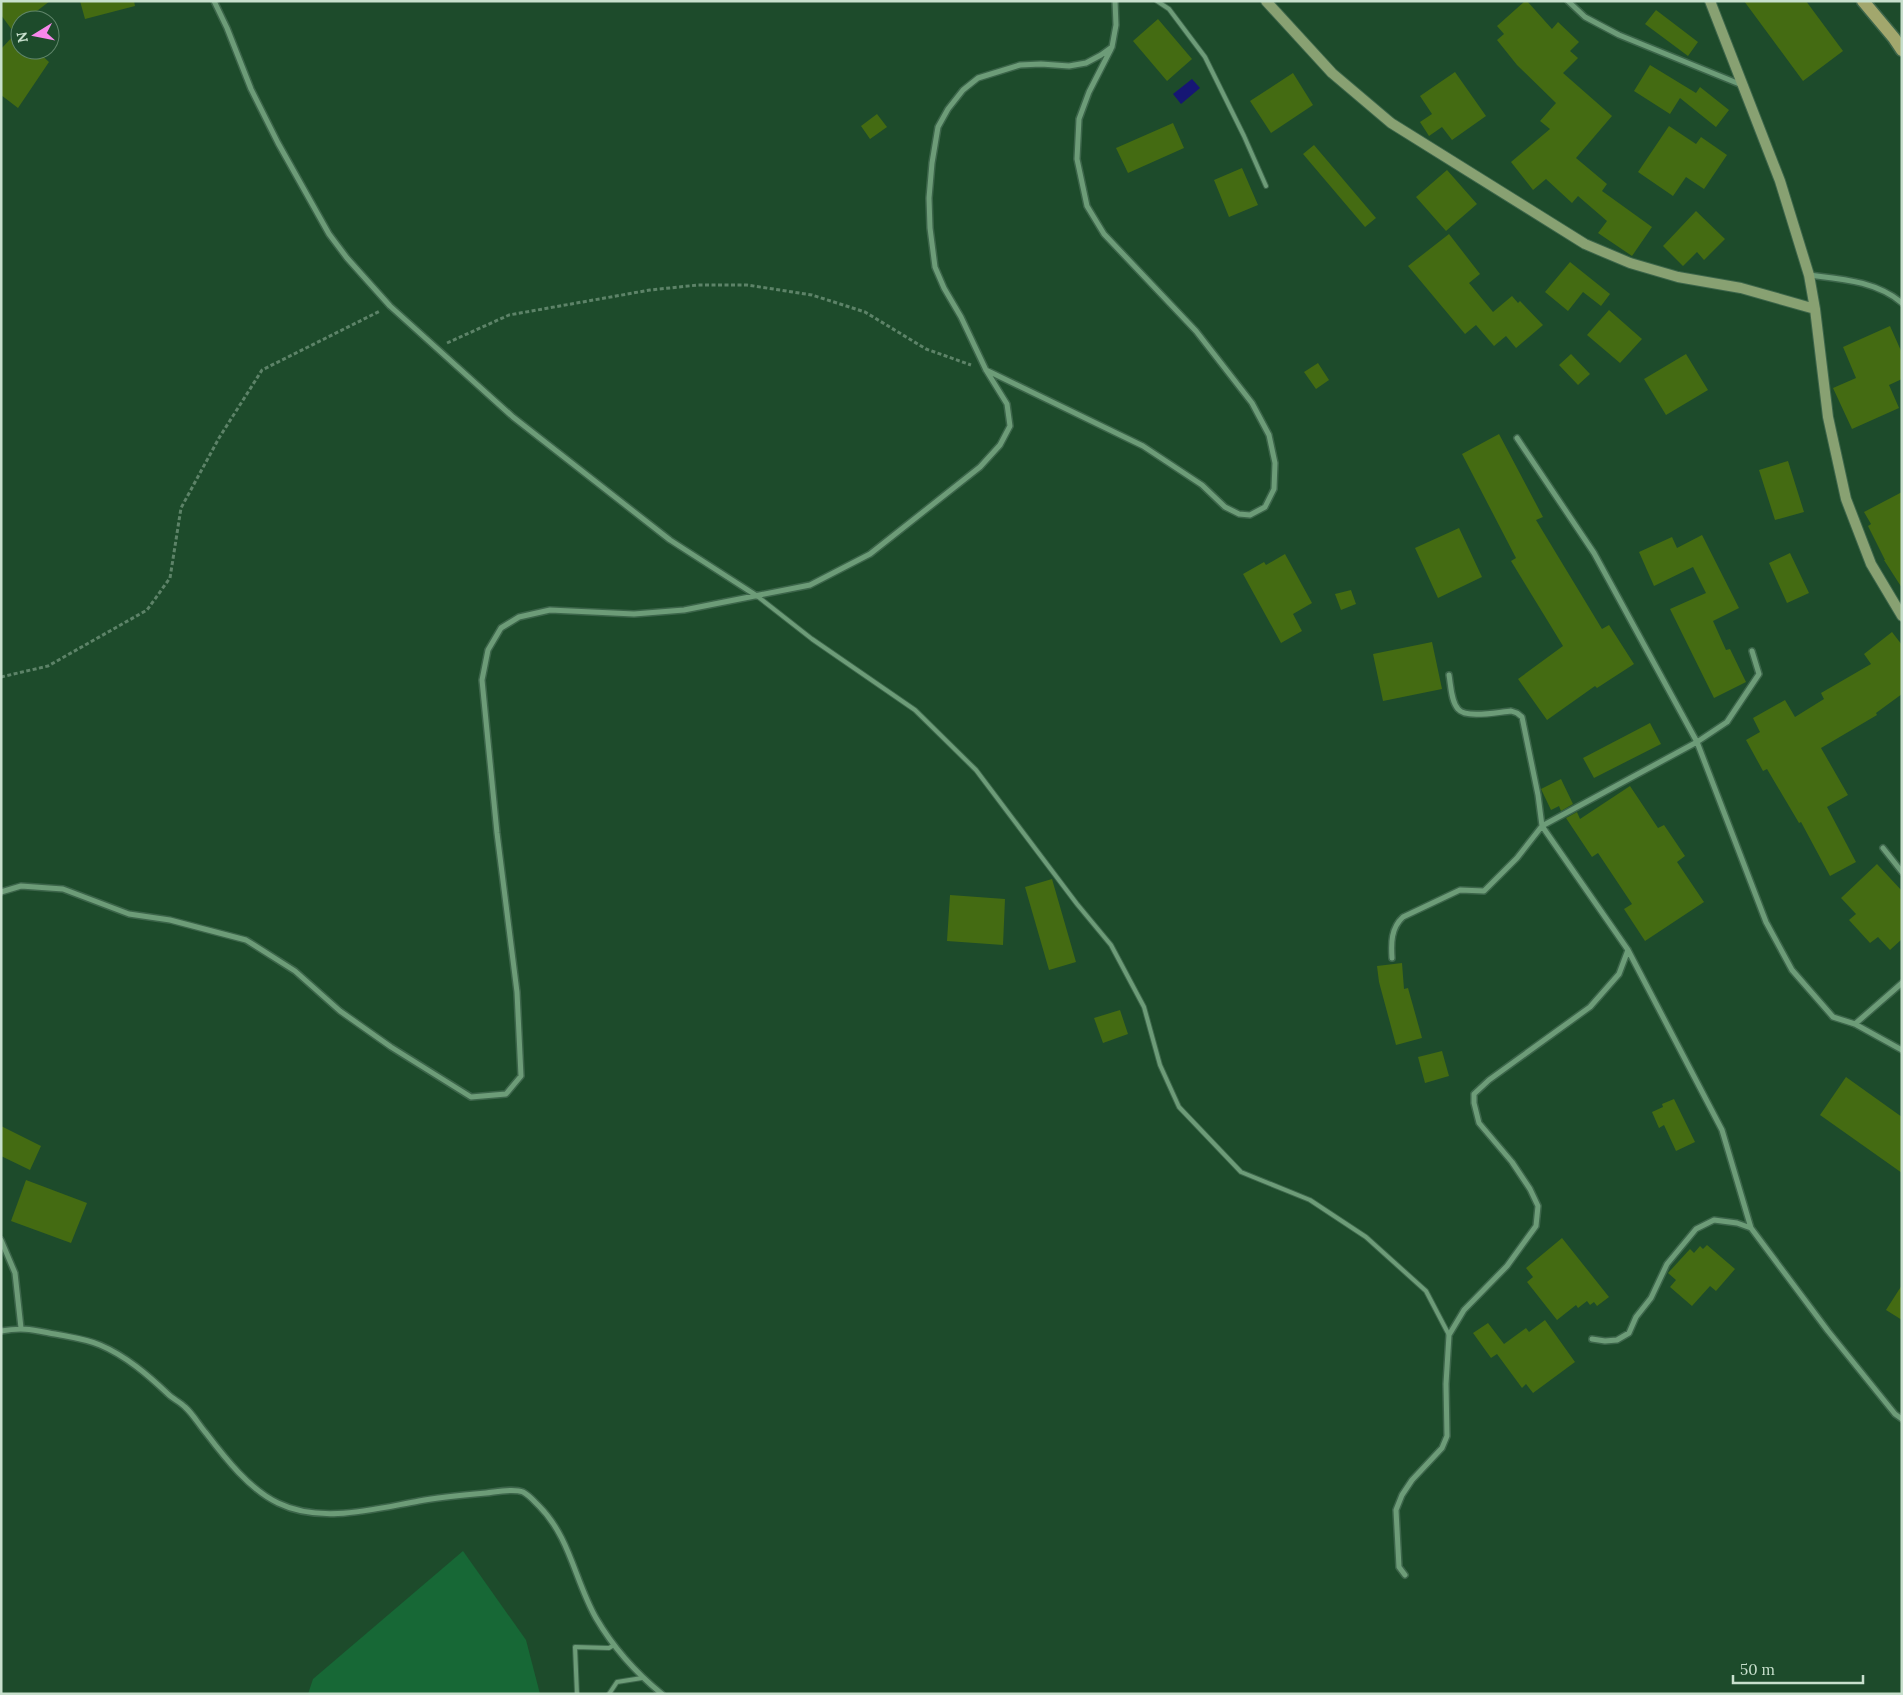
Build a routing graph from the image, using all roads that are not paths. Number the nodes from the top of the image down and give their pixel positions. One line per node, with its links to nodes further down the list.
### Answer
1 (214, 1): 17 (street)
2 (1115, 1): 8 (street)
3 (1157, 1): 11 (lane)
4 (1266, 1): 14 (main road)
5 (1568, 1): 10 (street)
6 (1710, 1): 10 (main road)
7 (1863, 1): 9 (main road)
8 (1112, 47): 15 (street); 15 (street)
9 (1902, 50)
10 (1744, 86): 12 (main road)
11 (1266, 186)
12 (1809, 276): 13 (street); 14 (main road)
13 (1902, 303)
14 (1815, 309): 18 (main road)
15 (986, 370): 17 (street)
16 (1518, 438): 21 (street)
17 (757, 596): 25 (street); 35 (lane)
18 (1902, 616)
19 (1752, 650): 21 (street)
20 (1449, 675): 22 (street)
21 (1696, 742): 22 (street); 29 (street)
22 (1542, 826): 26 (street); 27 (street)
23 (1883, 848): 24 (street)
24 (1902, 872)
25 (1, 892)
26 (1628, 950): 31 (street); 35 (street)
27 (1392, 958)
28 (1902, 983): 29 (street)
29 (1855, 1024): 30 (street)
30 (1902, 1050)
31 (1751, 1228): 36 (street); 37 (street)
32 (1, 1240): 33 (street)
33 (21, 1328): 34 (street); 39 (street)
34 (1, 1331)
35 (1449, 1334): 38 (street)
36 (1592, 1339)
37 (1902, 1419)
38 (1405, 1574)
39 (614, 1645): 40 (street); 41 (lane)
40 (642, 1678): 42 (lane); 43 (street)
41 (577, 1694)
42 (609, 1694)
43 (662, 1694)

